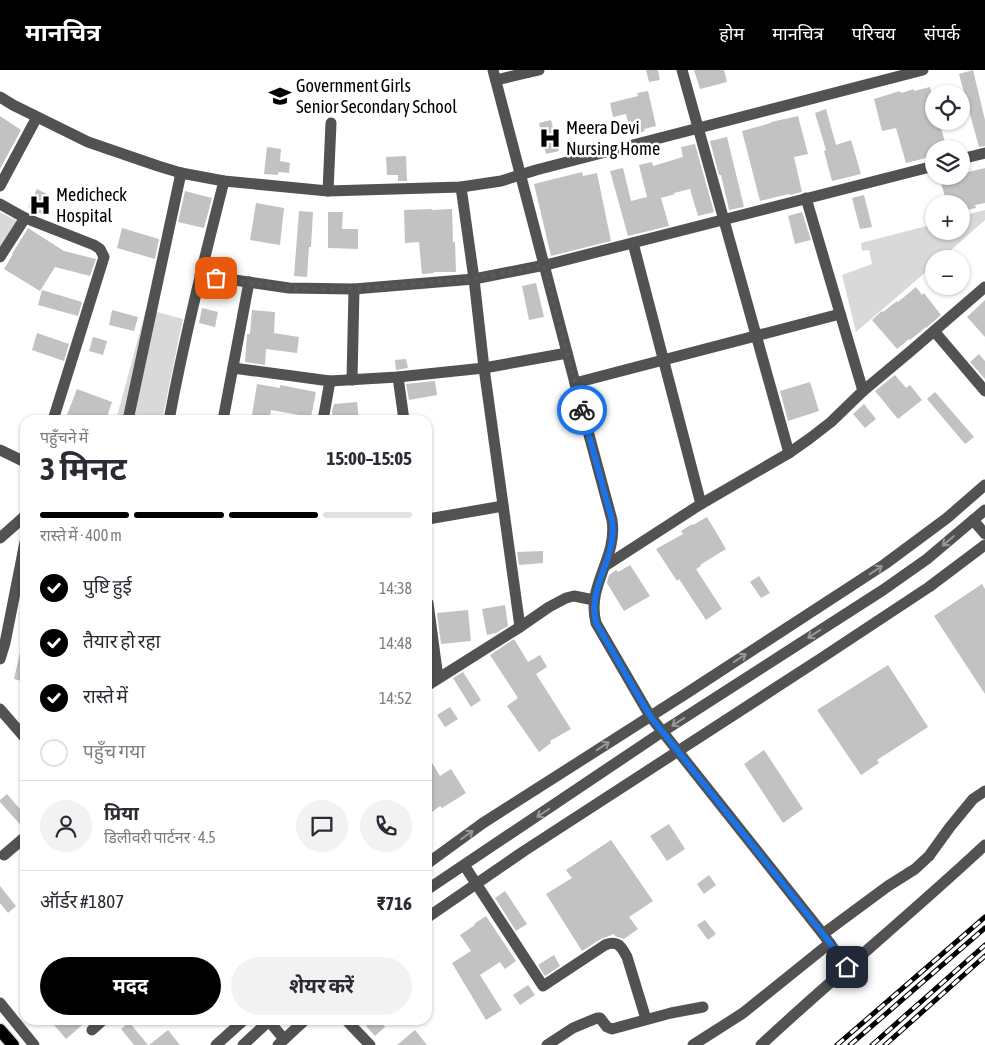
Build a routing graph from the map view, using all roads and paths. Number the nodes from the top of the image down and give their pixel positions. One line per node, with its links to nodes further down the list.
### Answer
1 (539, 70): 4 (street)
2 (682, 70): 8 (street)
3 (918, 71): 8 (street)
4 (494, 75): 13 (street)
5 (0, 97): 6 (street)
6 (37, 116): 12 (street); 15 (street)
7 (331, 123): 17 (street)
8 (697, 128): 13 (street); 21 (street)
9 (985, 153): 10 (street)
10 (970, 157)
11 (925, 168): 18 (street)
12 (181, 173): 14 (street); 44 (street)
13 (520, 174): 16 (street); 24 (street)
14 (224, 181): 17 (street); 25 (street)
15 (0, 186)
16 (461, 187): 17 (street); 26 (street)
17 (328, 192)
18 (806, 198): 21 (street); 30 (street)
19 (0, 204): 20 (street)
20 (25, 218): 23 (street); 43 (street)
21 (723, 219): 22 (street); 32 (street)
22 (633, 243): 24 (street); 34 (street)
23 (0, 257)
24 (544, 265): 26 (street); 33 (street)
25 (200, 276): 27 (street); 45 (street)
26 (474, 279): 29 (street); 36 (street)
27 (249, 282): 29 (street); 35 (street)
28 (985, 287): 31 (street)
29 (354, 289): 38 (street)
30 (840, 314): 32 (street); 41 (street)
31 (934, 331): 41 (street); 42 (street)
32 (756, 336): 34 (street); 50 (street)
33 (567, 353): 36 (street); 40 (street)
34 (663, 360): 40 (street); 53 (street)
35 (233, 368): 39 (street); 46 (street)
36 (484, 368): 37 (street); 54 (street)
37 (398, 377): 38 (street); 48 (street)
38 (352, 380): 39 (street)
39 (330, 381): 47 (street)
40 (575, 383): 62 (street)
41 (863, 391): 50 (street)
42 (985, 391)
43 (55, 415)
44 (129, 415)
45 (170, 415)
46 (224, 415)
47 (324, 415)
48 (403, 415)
49 (0, 450): 51 (street)
50 (789, 453): 53 (street)
51 (20, 460)
52 (985, 485): 71 (street, one-way to 52)
53 (702, 504): 62 (street)
54 (503, 506): 56 (street); 65 (street)
55 (985, 510): 58 (street)
56 (432, 518)
57 (20, 520): 60 (street)
58 (973, 520): 59 (street); 73 (street, one-way to 73)
59 (985, 534)
60 (0, 538)
61 (985, 545): 74 (street)
62 (605, 566): 64 (street)
63 (20, 568): 67 (street)
64 (594, 600): 65 (street); 71 (street)
65 (520, 627): 68 (street)
66 (432, 650): 68 (street)
67 (0, 658)
68 (438, 678): 69 (street)
69 (432, 682)
70 (0, 709): 72 (street)
71 (650, 716): 73 (street); 79 (street, one-way to 71)
72 (20, 732)
73 (662, 732): 74 (street); 80 (street, one-way to 80)
74 (677, 752): 81 (street); 84 (street)
75 (985, 791): 84 (street)
76 (20, 841): 78 (street)
77 (985, 846): 85 (street)
78 (4, 854)
79 (432, 860)
80 (464, 865): 81 (street); 82 (street)
81 (476, 883): 83 (street); 88 (street)
82 (432, 887)
83 (432, 914)
84 (826, 939): 85 (street); 104 (street)
85 (847, 967): 105 (street)
86 (0, 1002): 99 (street)
87 (703, 1007): 88 (street)
88 (646, 1019): 103 (street)
89 (98, 1025): 96 (street)
90 (238, 1025): 100 (street)
91 (264, 1025): 101 (street)
92 (272, 1025): 97 (street)
93 (300, 1025): 97 (street)
94 (351, 1025): 102 (street)
95 (0, 1030): 98 (main road)
96 (92, 1030)
97 (281, 1042)
98 (13, 1045)
99 (34, 1045)
100 (216, 1045)
101 (243, 1045)
102 (370, 1045)
103 (547, 1045)
104 (693, 1045)
105 (761, 1045)

